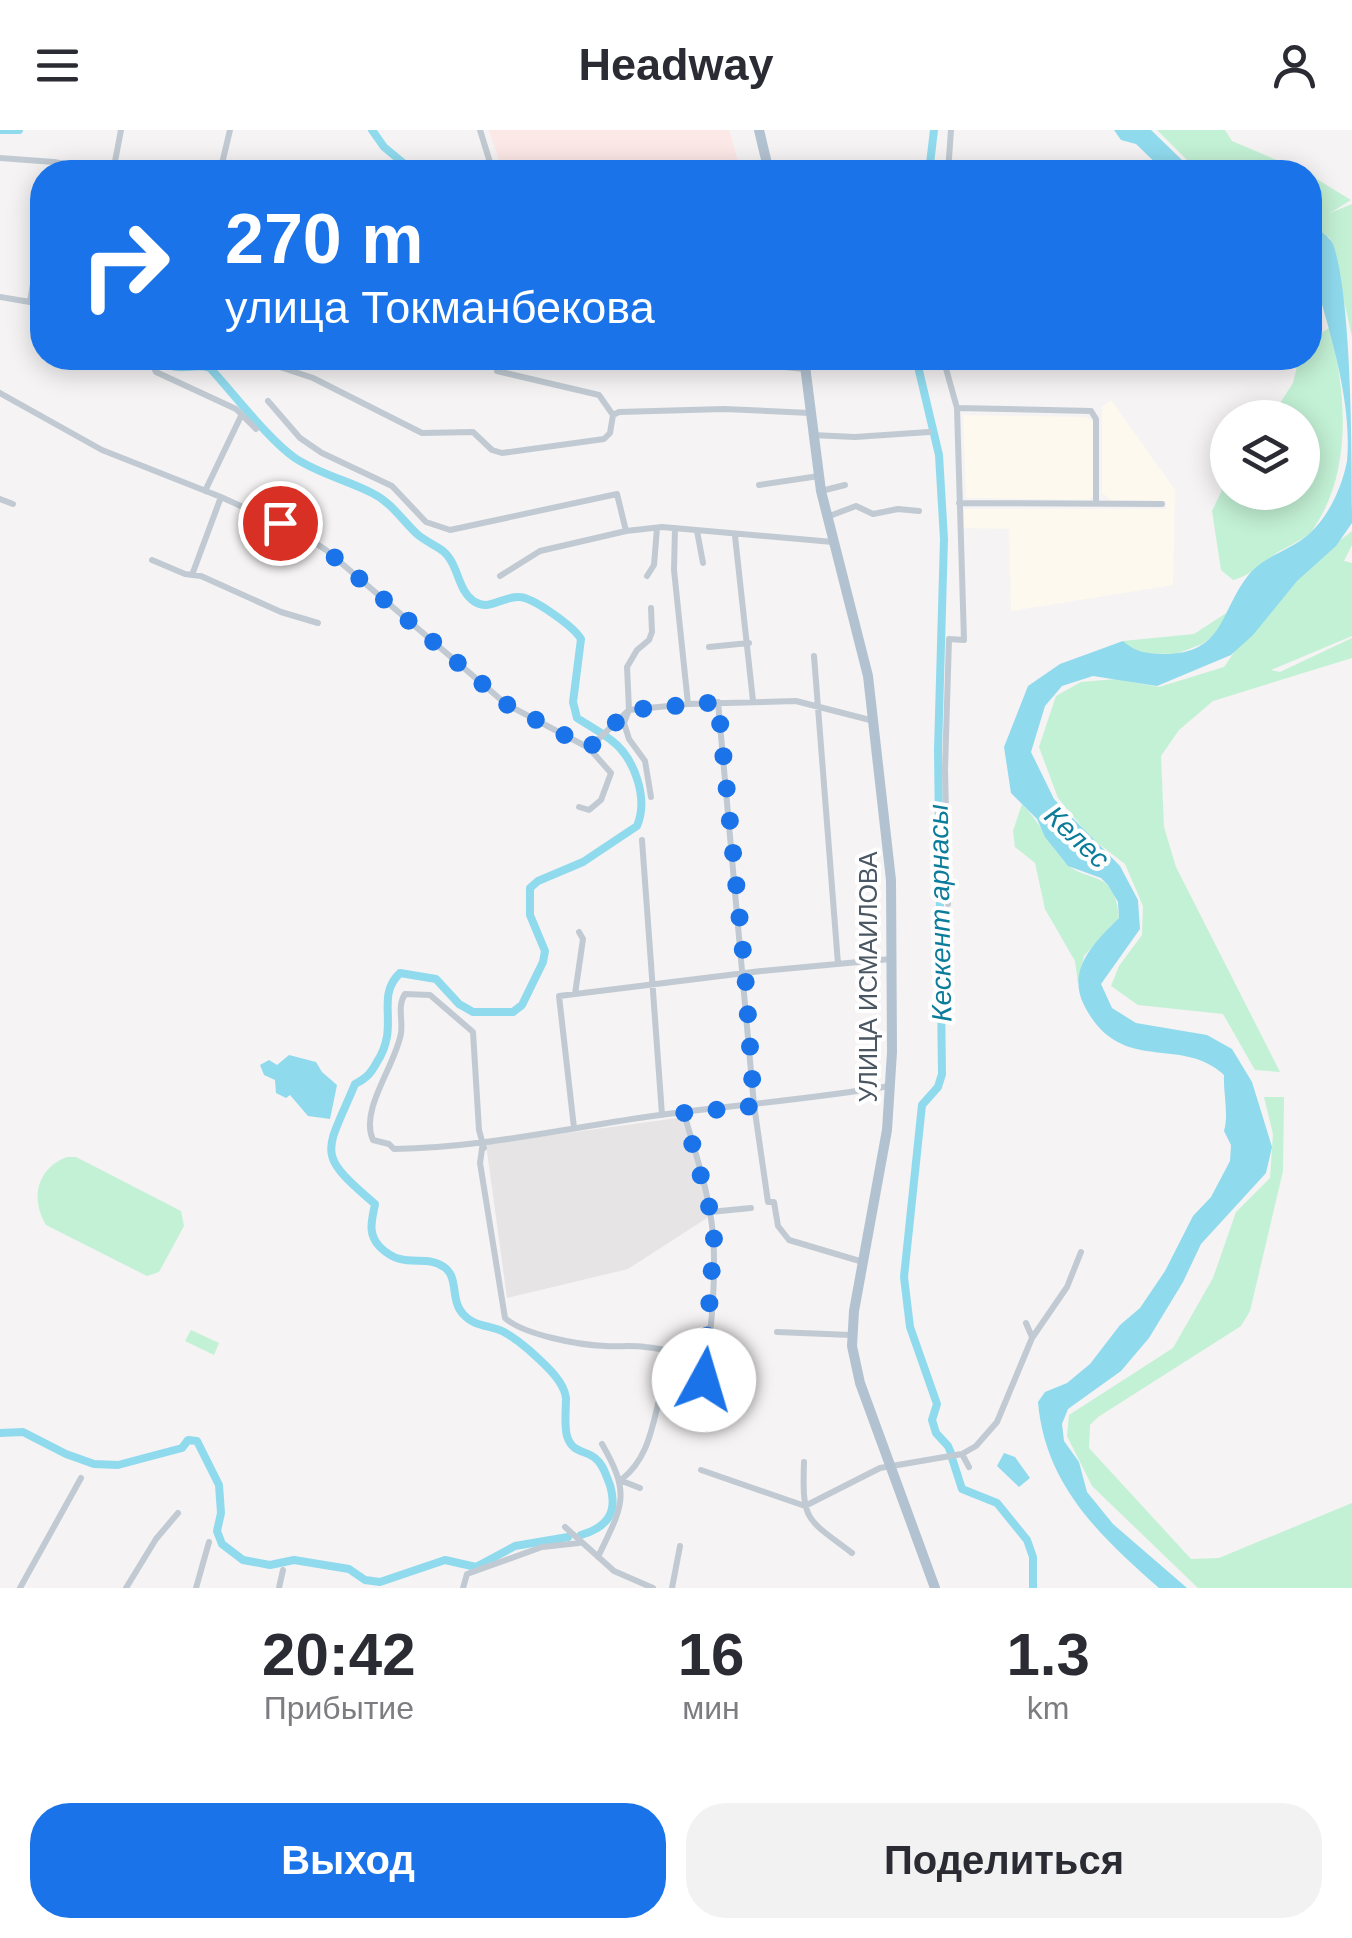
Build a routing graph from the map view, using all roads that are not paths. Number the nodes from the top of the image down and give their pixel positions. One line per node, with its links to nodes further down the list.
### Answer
1 (121, 130): 8 (street)
2 (230, 130): 9 (street)
3 (480, 130): 10 (street)
4 (759, 130): 11 (main road)
5 (951, 130): 12 (street)
6 (0, 158): 7 (street)
7 (30, 160)
8 (114, 160)
9 (223, 160)
10 (489, 160)
11 (767, 160)
12 (949, 160)
13 (0, 297): 14 (street)
14 (30, 302)
15 (155, 370): 25 (street)
16 (290, 370): 24 (street)
17 (805, 370): 23 (main road, УЛИЦА ИСМАИЛОВА)
18 (946, 370): 22 (street)
19 (498, 372): 24 (street)
20 (0, 393): 32 (street)
21 (268, 402): 45 (street)
22 (957, 408): 36 (street); 37 (street)
23 (810, 412): 24 (street); 28 (main road, УЛИЦА ИСМАИЛОВА)
24 (613, 415)
25 (241, 416): 26 (street); 32 (street)
26 (256, 429)
27 (930, 432): 28 (street)
28 (812, 436): 29 (main road, УЛИЦА ИСМАИЛОВА)
29 (818, 476): 30 (street); 33 (main road, УЛИЦА ИСМАИЛОВА)
30 (758, 485)
31 (844, 486): 33 (street)
32 (204, 490): 34 (street)
33 (821, 490): 41 (main road, УЛИЦА ИСМАИЛОВА)
34 (221, 497): 50 (street); 64 (street)
35 (0, 498): 38 (street)
36 (959, 503): 37 (street); 68 (street)
37 (1096, 503): 39 (street)
38 (13, 504)
39 (1162, 504)
40 (919, 511): 41 (street)
41 (827, 517): 47 (main road, УЛИЦА ИСМАИЛОВА)
42 (657, 528): 43 (street); 45 (street); 52 (street)
43 (675, 528): 44 (street); 60 (street)
44 (697, 531): 46 (street); 49 (street)
45 (626, 532): 51 (street)
46 (735, 536): 47 (street); 55 (street)
47 (834, 542): 63 (main road, УЛИЦА ИСМАИЛОВА)
48 (152, 560): 50 (street)
49 (703, 563)
50 (192, 575): 54 (street)
51 (500, 576)
52 (647, 576)
53 (651, 608): 62 (street)
54 (318, 623)
55 (748, 643): 56 (street); 58 (street)
56 (710, 648)
57 (814, 656): 61 (street)
58 (753, 701): 59 (street); 61 (street)
59 (718, 702): 60 (street); 72 (street)
60 (688, 704): 62 (street)
61 (818, 705): 63 (street); 71 (street)
62 (629, 710): 64 (street); 65 (street)
63 (875, 722): 70 (main road, УЛИЦА ИСМАИЛОВА)
64 (589, 748): 66 (street)
65 (651, 797)
66 (579, 807)
67 (642, 840): 73 (street)
68 (948, 904)
69 (580, 932): 74 (street)
70 (893, 959): 71 (street); 75 (main road, УЛИЦА ИСМАИЛОВА)
71 (838, 964): 72 (street)
72 (745, 972): 73 (street); 76 (street)
73 (654, 984): 74 (street); 78 (street)
74 (575, 994): 79 (street)
75 (890, 1086): 76 (street); 84 (main road, УЛИЦА ИСМАИЛОВА)
76 (754, 1106): 77 (street); 84 (street)
77 (684, 1113): 78 (street); 82 (street)
78 (662, 1115): 79 (street)
79 (574, 1128): 80 (street)
80 (484, 1145): 80 (street); 89 (street)
81 (751, 1208): 82 (street)
82 (710, 1212): 89 (street)
83 (1081, 1252): 88 (street)
84 (864, 1262): 87 (main road, УЛИЦА ИСМАИЛОВА)
85 (1026, 1324): 88 (street)
86 (777, 1332): 87 (street)
87 (852, 1335): 94 (main road, УЛИЦА ИСМАИЛОВА)
88 (1032, 1338): 91 (street)
89 (708, 1358): 97 (street)
90 (602, 1444): 97 (street)
91 (962, 1454): 93 (street); 94 (street)
92 (804, 1462): 99 (street)
93 (969, 1467)
94 (890, 1468): 99 (street); 108 (main road, УЛИЦА ИСМАИЛОВА)
95 (701, 1470): 99 (street)
96 (82, 1478): 109 (street)
97 (621, 1480): 98 (street); 106 (street)
98 (640, 1488)
99 (805, 1506): 105 (street)
100 (178, 1513): 110 (street)
101 (565, 1528): 103 (street)
102 (209, 1542): 111 (street)
103 (579, 1543): 106 (street); 113 (street)
104 (680, 1546): 115 (street)
105 (852, 1553)
106 (598, 1557): 114 (street)
107 (283, 1570): 112 (street)
108 (937, 1585)
109 (20, 1588)
110 (126, 1588)
111 (196, 1588)
112 (279, 1588)
113 (463, 1588)
114 (653, 1588)
115 (672, 1588)

